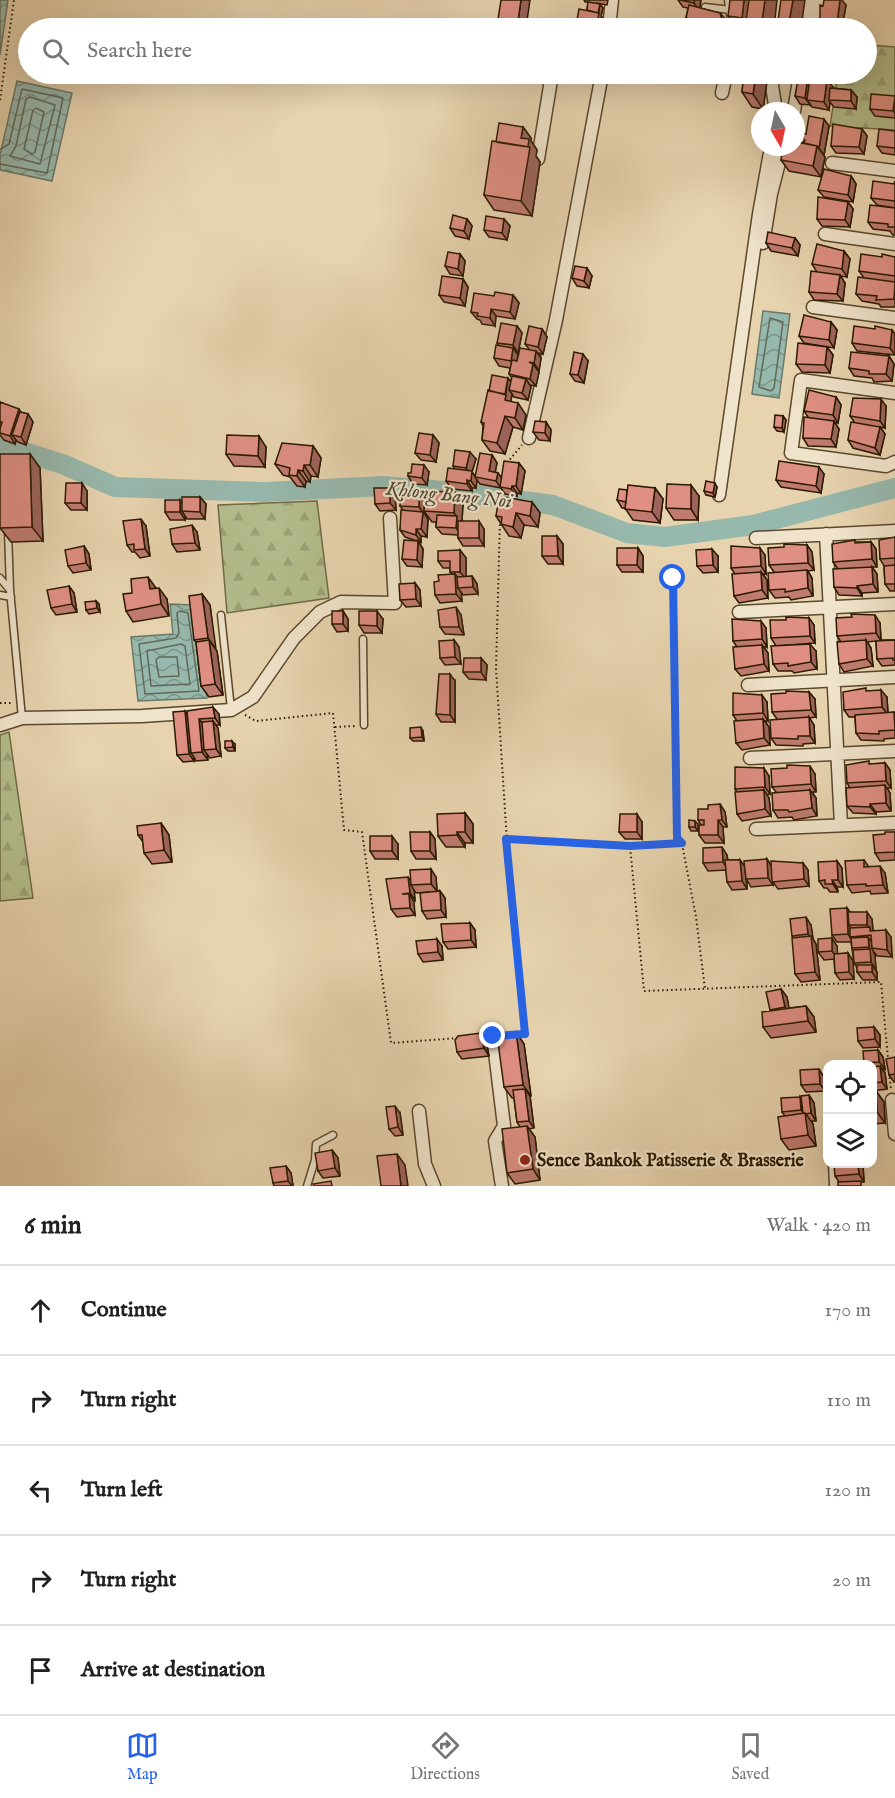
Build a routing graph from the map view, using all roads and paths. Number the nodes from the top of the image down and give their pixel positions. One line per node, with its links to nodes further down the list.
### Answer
1 (14, 0): 18 (path)
2 (612, 0): 8 (street)
3 (781, 0): 9 (street)
4 (811, 0): 10 (street)
5 (821, 0): 11 (street)
6 (731, 5): 7 (lane)
7 (705, 7)
8 (610, 18)
9 (779, 18)
10 (808, 18)
11 (818, 18)
12 (550, 84): 23 (street)
13 (600, 84): 32 (street)
14 (724, 84): 17 (street)
15 (772, 84): 19 (street)
16 (798, 84): 20 (street)
17 (722, 93)
18 (0, 100)
19 (775, 102)
20 (795, 102)
21 (769, 156): 35 (street)
22 (781, 156): 28 (street)
23 (538, 159)
24 (832, 163): 25 (street)
25 (895, 171)
26 (825, 234): 27 (street)
27 (895, 244)
28 (760, 260)
29 (813, 307): 30 (street)
30 (895, 318)
31 (895, 393): 33 (street)
32 (530, 438): 34 (path)
33 (895, 462)
34 (506, 471)
35 (719, 495)
36 (501, 514): 67 (path)
37 (390, 518): 56 (street)
38 (8, 522): 44 (lane)
39 (895, 531): 40 (street)
40 (826, 534): 41 (street); 47 (street)
41 (756, 538)
42 (0, 578): 44 (lane)
43 (673, 578): 68 (path)
44 (10, 593): 45 (lane); 54 (lane)
45 (0, 596)
46 (895, 604): 47 (street)
47 (830, 607): 48 (street); 52 (street)
48 (739, 612)
49 (221, 615): 56 (lane)
50 (363, 639): 59 (lane)
51 (895, 677): 52 (street)
52 (833, 680): 53 (street); 62 (street)
53 (748, 685)
54 (21, 703): 55 (path); 57 (lane)
55 (0, 704)
56 (231, 710): 57 (street); 60 (path)
57 (22, 718): 58 (street)
58 (0, 725)
59 (364, 725): 60 (path)
60 (334, 727): 73 (path)
61 (895, 751): 62 (street)
62 (837, 754): 63 (street); 65 (street)
63 (750, 758)
64 (895, 823): 65 (street)
65 (841, 825): 66 (street)
66 (756, 829)
67 (506, 839): 69 (path); 71 (path)
68 (682, 843): 69 (path); 70 (path)
69 (630, 846): 70 (path)
70 (705, 989): 74 (path)
71 (514, 1034)
72 (493, 1036): 81 (street)
73 (459, 1038)
74 (892, 1100): 76 (street)
75 (419, 1112): 80 (street)
76 (895, 1134)
77 (333, 1135): 79 (lane)
78 (835, 1168): 82 (street)
79 (307, 1186)
80 (434, 1186)
81 (502, 1186)
82 (836, 1186)

